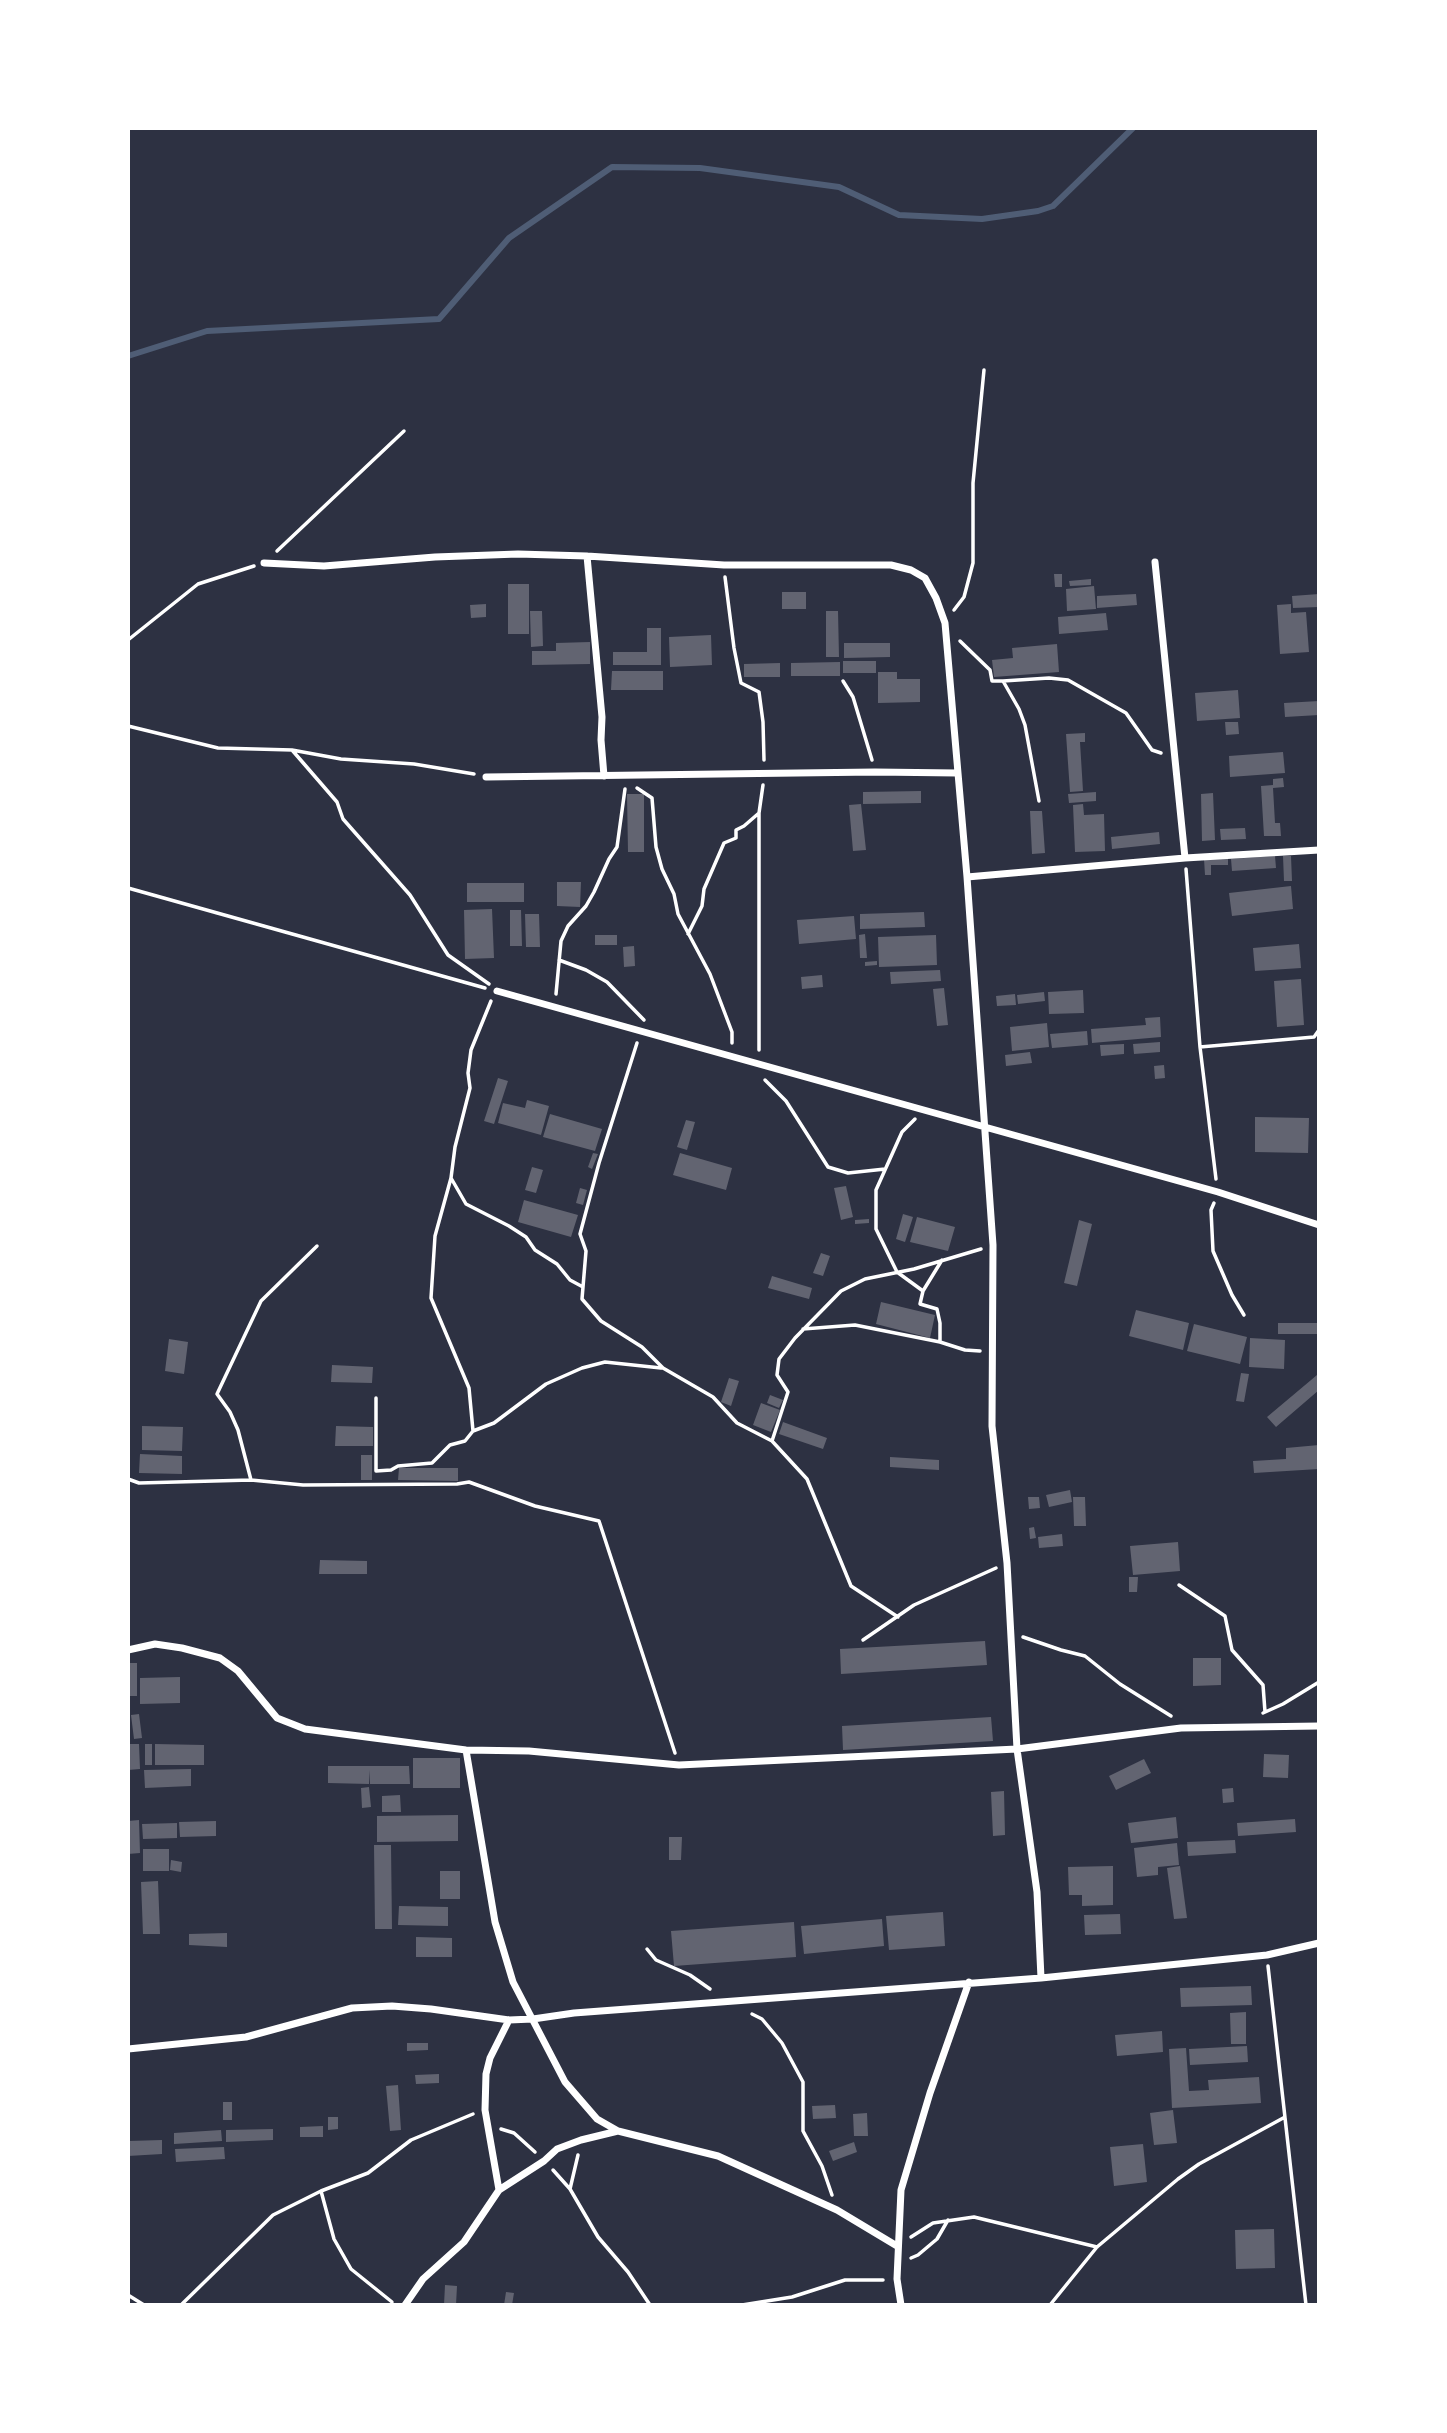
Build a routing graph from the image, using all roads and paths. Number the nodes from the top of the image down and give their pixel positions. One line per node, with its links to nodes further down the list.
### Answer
1 (984, 370): 7 (path)
2 (404, 431): 5 (path)
3 (587, 556): 5 (street); 6 (street); 17 (street)
4 (1155, 562): 13 (street)
5 (264, 563): 8 (path)
6 (724, 565): 7 (street); 16 (path)
7 (945, 624): 10 (path); 15 (street)
8 (128, 640)
9 (843, 681): 14 (path)
10 (1003, 681): 13 (path); 19 (path)
11 (128, 726): 12 (path)
12 (292, 750): 18 (path); 27 (path)
13 (1177, 758): 22 (street)
14 (875, 772): 15 (street); 16 (street)
15 (957, 773): 23 (street)
16 (764, 775): 17 (street); 20 (path)
17 (604, 776): 18 (street)
18 (486, 777)
19 (1039, 801)
20 (759, 813): 25 (path); 33 (path)
21 (1319, 850): 22 (street)
22 (1185, 858): 23 (street); 31 (path)
23 (967, 877): 35 (street)
24 (128, 888): 27 (path)
25 (688, 934): 26 (path); 32 (path)
26 (559, 960): 28 (path); 30 (path)
27 (497, 991): 28 (street); 37 (path)
28 (554, 1008): 30 (street)
29 (1319, 1030): 31 (path)
30 (641, 1032): 32 (street); 44 (path)
31 (1200, 1046): 38 (path)
32 (747, 1061): 33 (street)
33 (759, 1064): 34 (street); 36 (path)
34 (924, 1110): 35 (street); 36 (path)
35 (986, 1127): 38 (street); 40 (street)
36 (885, 1169): 43 (path)
37 (452, 1178): 44 (path); 52 (path)
38 (1218, 1192): 39 (street); 46 (path)
39 (1319, 1225)
40 (993, 1245): 42 (path); 49 (street)
41 (317, 1246): 55 (path)
42 (942, 1260): 43 (path); 45 (path)
43 (897, 1272): 45 (path); 47 (path)
44 (583, 1287): 50 (path)
45 (923, 1290): 48 (path)
46 (1244, 1315)
47 (803, 1329): 48 (path); 53 (path)
48 (940, 1342): 49 (path)
49 (993, 1352): 56 (street)
50 (663, 1368): 52 (path); 53 (path)
51 (376, 1398): 52 (path)
52 (472, 1431)
53 (772, 1441): 58 (path)
54 (128, 1479): 55 (path)
55 (251, 1480): 69 (path)
56 (1007, 1563): 58 (path); 59 (street)
57 (1179, 1585): 63 (path)
58 (898, 1617): 60 (path)
59 (1011, 1625): 65 (path); 67 (street)
60 (863, 1640)
61 (128, 1650): 68 (street)
62 (1319, 1682): 63 (path)
63 (1265, 1712): 66 (path)
64 (1319, 1726): 66 (street)
65 (1181, 1727): 66 (street); 67 (street)
66 (1244, 1727)
67 (1017, 1749): 69 (street); 73 (street)
68 (466, 1750): 69 (street); 77 (street)
69 (679, 1765)
70 (1319, 1943): 72 (street)
71 (647, 1949): 75 (path)
72 (1267, 1955): 73 (street); 80 (path)
73 (1041, 1978): 74 (street)
74 (969, 1982): 75 (street); 87 (street)
75 (728, 2001): 77 (street); 85 (path)
76 (509, 2020): 77 (street); 78 (street); 79 (street)
77 (533, 2020): 81 (street)
78 (128, 2049)
79 (485, 2110): 83 (street); 84 (path)
80 (1284, 2116): 88 (path); 100 (path)
81 (618, 2131): 82 (street); 85 (street)
82 (581, 2140): 83 (street); 96 (path)
83 (499, 2190): 95 (street)
84 (321, 2191): 93 (path); 94 (path)
85 (837, 2210): 87 (street)
86 (948, 2220): 87 (path); 88 (path); 89 (path)
87 (897, 2246): 90 (street)
88 (1097, 2247): 99 (path)
89 (909, 2259)
90 (897, 2279): 97 (path); 98 (street)
91 (128, 2295): 92 (path)
92 (144, 2305)
93 (181, 2305)
94 (397, 2305)
95 (405, 2305)
96 (650, 2305)
97 (742, 2305)
98 (901, 2305)
99 (1050, 2305)
100 (1306, 2305)

